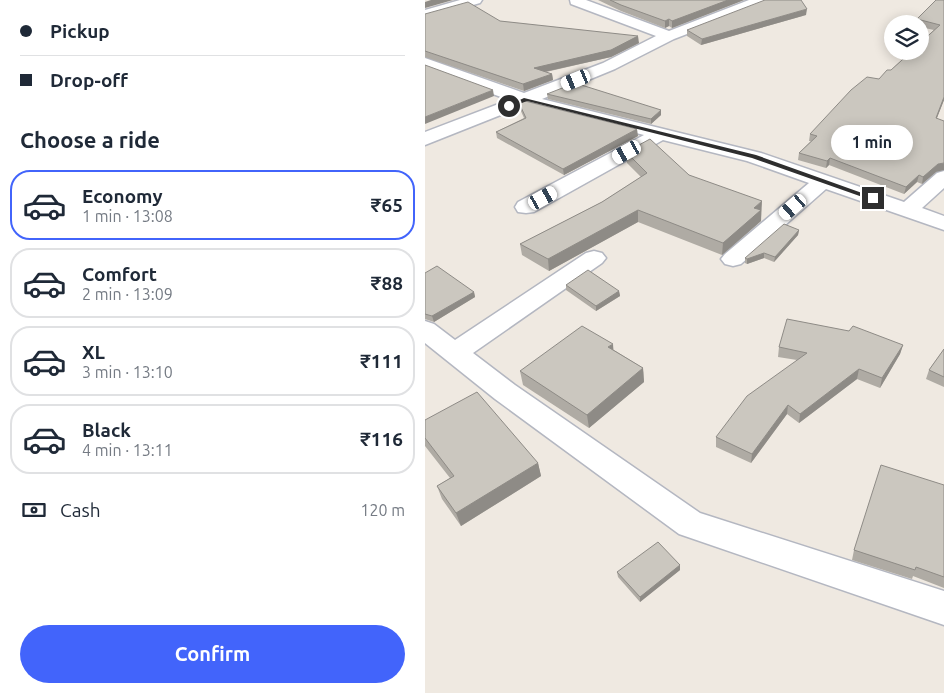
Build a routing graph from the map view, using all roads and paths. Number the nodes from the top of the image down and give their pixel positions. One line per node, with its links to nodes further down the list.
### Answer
1 (475, 0): 4 (street)
2 (576, 0): 5 (street)
3 (763, 0): 5 (street)
4 (425, 15)
5 (669, 36): 7 (street)
6 (425, 63): 7 (street)
7 (526, 100): 8 (street); 9 (street)
8 (661, 133): 11 (street); 12 (street)
9 (425, 139)
10 (944, 177): 13 (street)
11 (823, 181): 13 (street); 16 (street)
12 (526, 207)
13 (907, 210): 14 (street)
14 (944, 223)
15 (594, 258): 18 (street)
16 (733, 258)
17 (425, 330): 18 (street)
18 (455, 354): 19 (street)
19 (944, 608)

